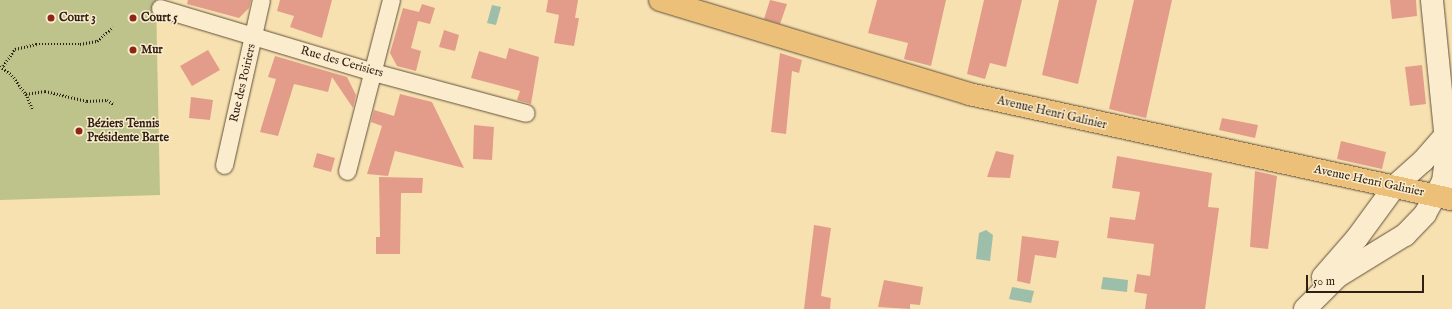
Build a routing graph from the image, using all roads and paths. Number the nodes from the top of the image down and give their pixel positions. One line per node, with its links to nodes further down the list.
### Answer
1 (261, 0): 7 (street, Rue des Poiriers)
2 (391, 0): 9 (street)
3 (660, 0): 17 (main road, Avenue Henri Galinier)
4 (1432, 0): 14 (main road)
5 (160, 8): 7 (street, Rue des Cerisiers)
6 (113, 28): 8 (path)
7 (254, 36): 9 (street, Rue des Cerisiers); 15 (street, Rue des Poiriers)
8 (1, 66): 10 (path)
9 (373, 72): 13 (street, Rue des Cerisiers); 16 (street)
10 (26, 94): 11 (path); 12 (path)
11 (114, 104)
12 (33, 110)
13 (526, 113)
14 (1445, 136): 17 (main road); 18 (main road)
15 (224, 165)
16 (347, 171)
17 (1395, 186): 18 (main road, Avenue Henri Galinier); 19 (main road)
18 (1444, 197): 20 (main road)
19 (1292, 309)
20 (1305, 309)

